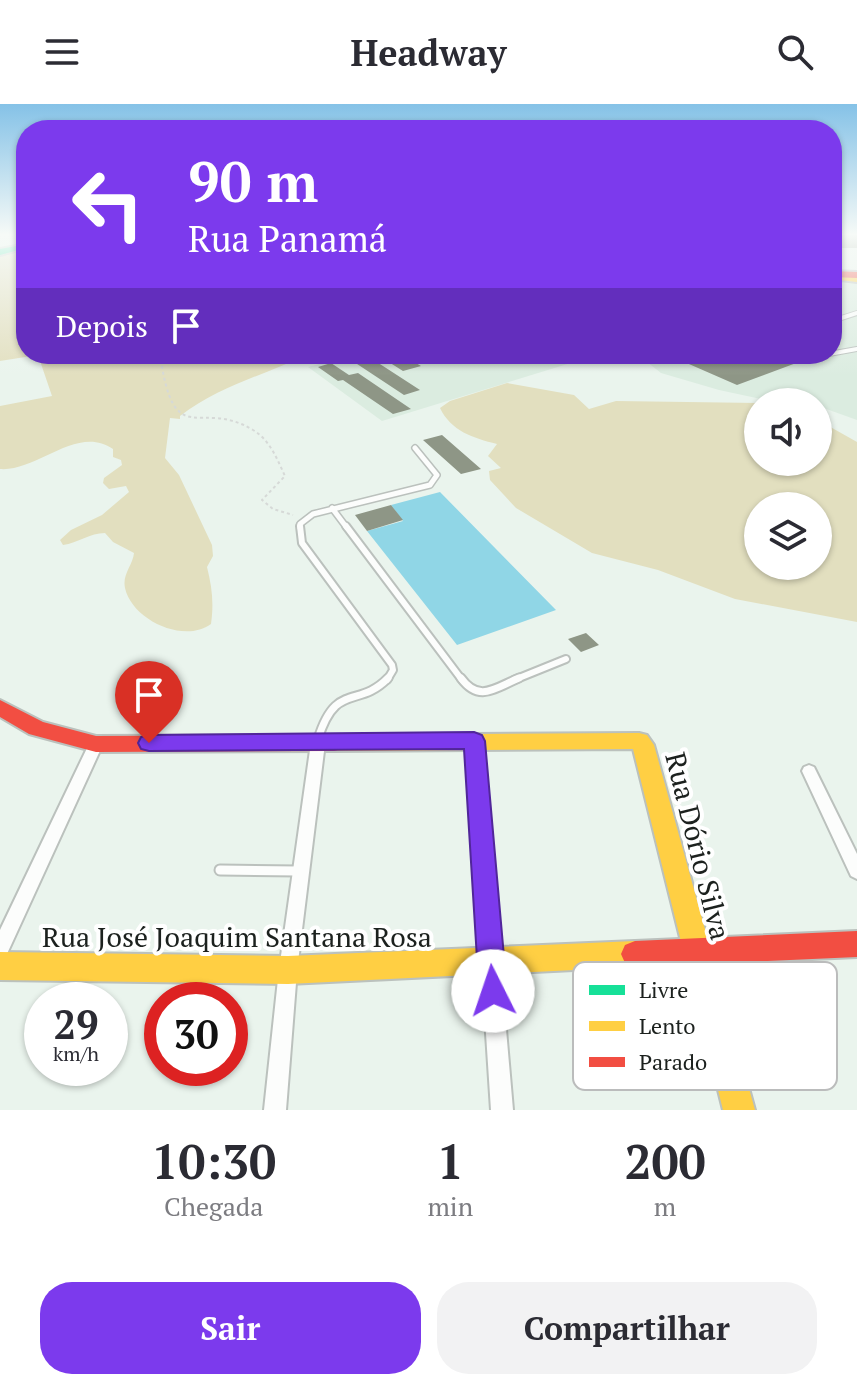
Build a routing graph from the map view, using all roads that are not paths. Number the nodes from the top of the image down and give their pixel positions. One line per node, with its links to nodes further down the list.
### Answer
1 (415, 448): 2 (lane)
2 (332, 508): 3 (lane); 6 (lane)
3 (566, 659)
4 (0, 708): 7 (street)
5 (474, 741): 6 (street); 13 (street, Rua Dório Silva); 15 (street)
6 (318, 743): 7 (street); 10 (street)
7 (96, 744): 14 (street)
8 (809, 771): 11 (street)
9 (220, 870): 10 (lane)
10 (301, 871): 18 (street)
11 (857, 871)
12 (857, 944): 13 (street, Rua José Joaquim Santana Rosa)
13 (695, 949): 15 (street, Rua José Joaquim Santana Rosa); 16 (street, Rua Dório Silva)
14 (0, 950)
15 (491, 961): 18 (street, Rua José Joaquim Santana Rosa); 21 (street)
16 (699, 962)
17 (0, 966): 18 (street, Rua José Joaquim Santana Rosa)
18 (288, 970): 20 (street)
19 (734, 1090): 22 (street, Rua Dório Silva)
20 (275, 1110)
21 (502, 1110)
22 (739, 1110)

